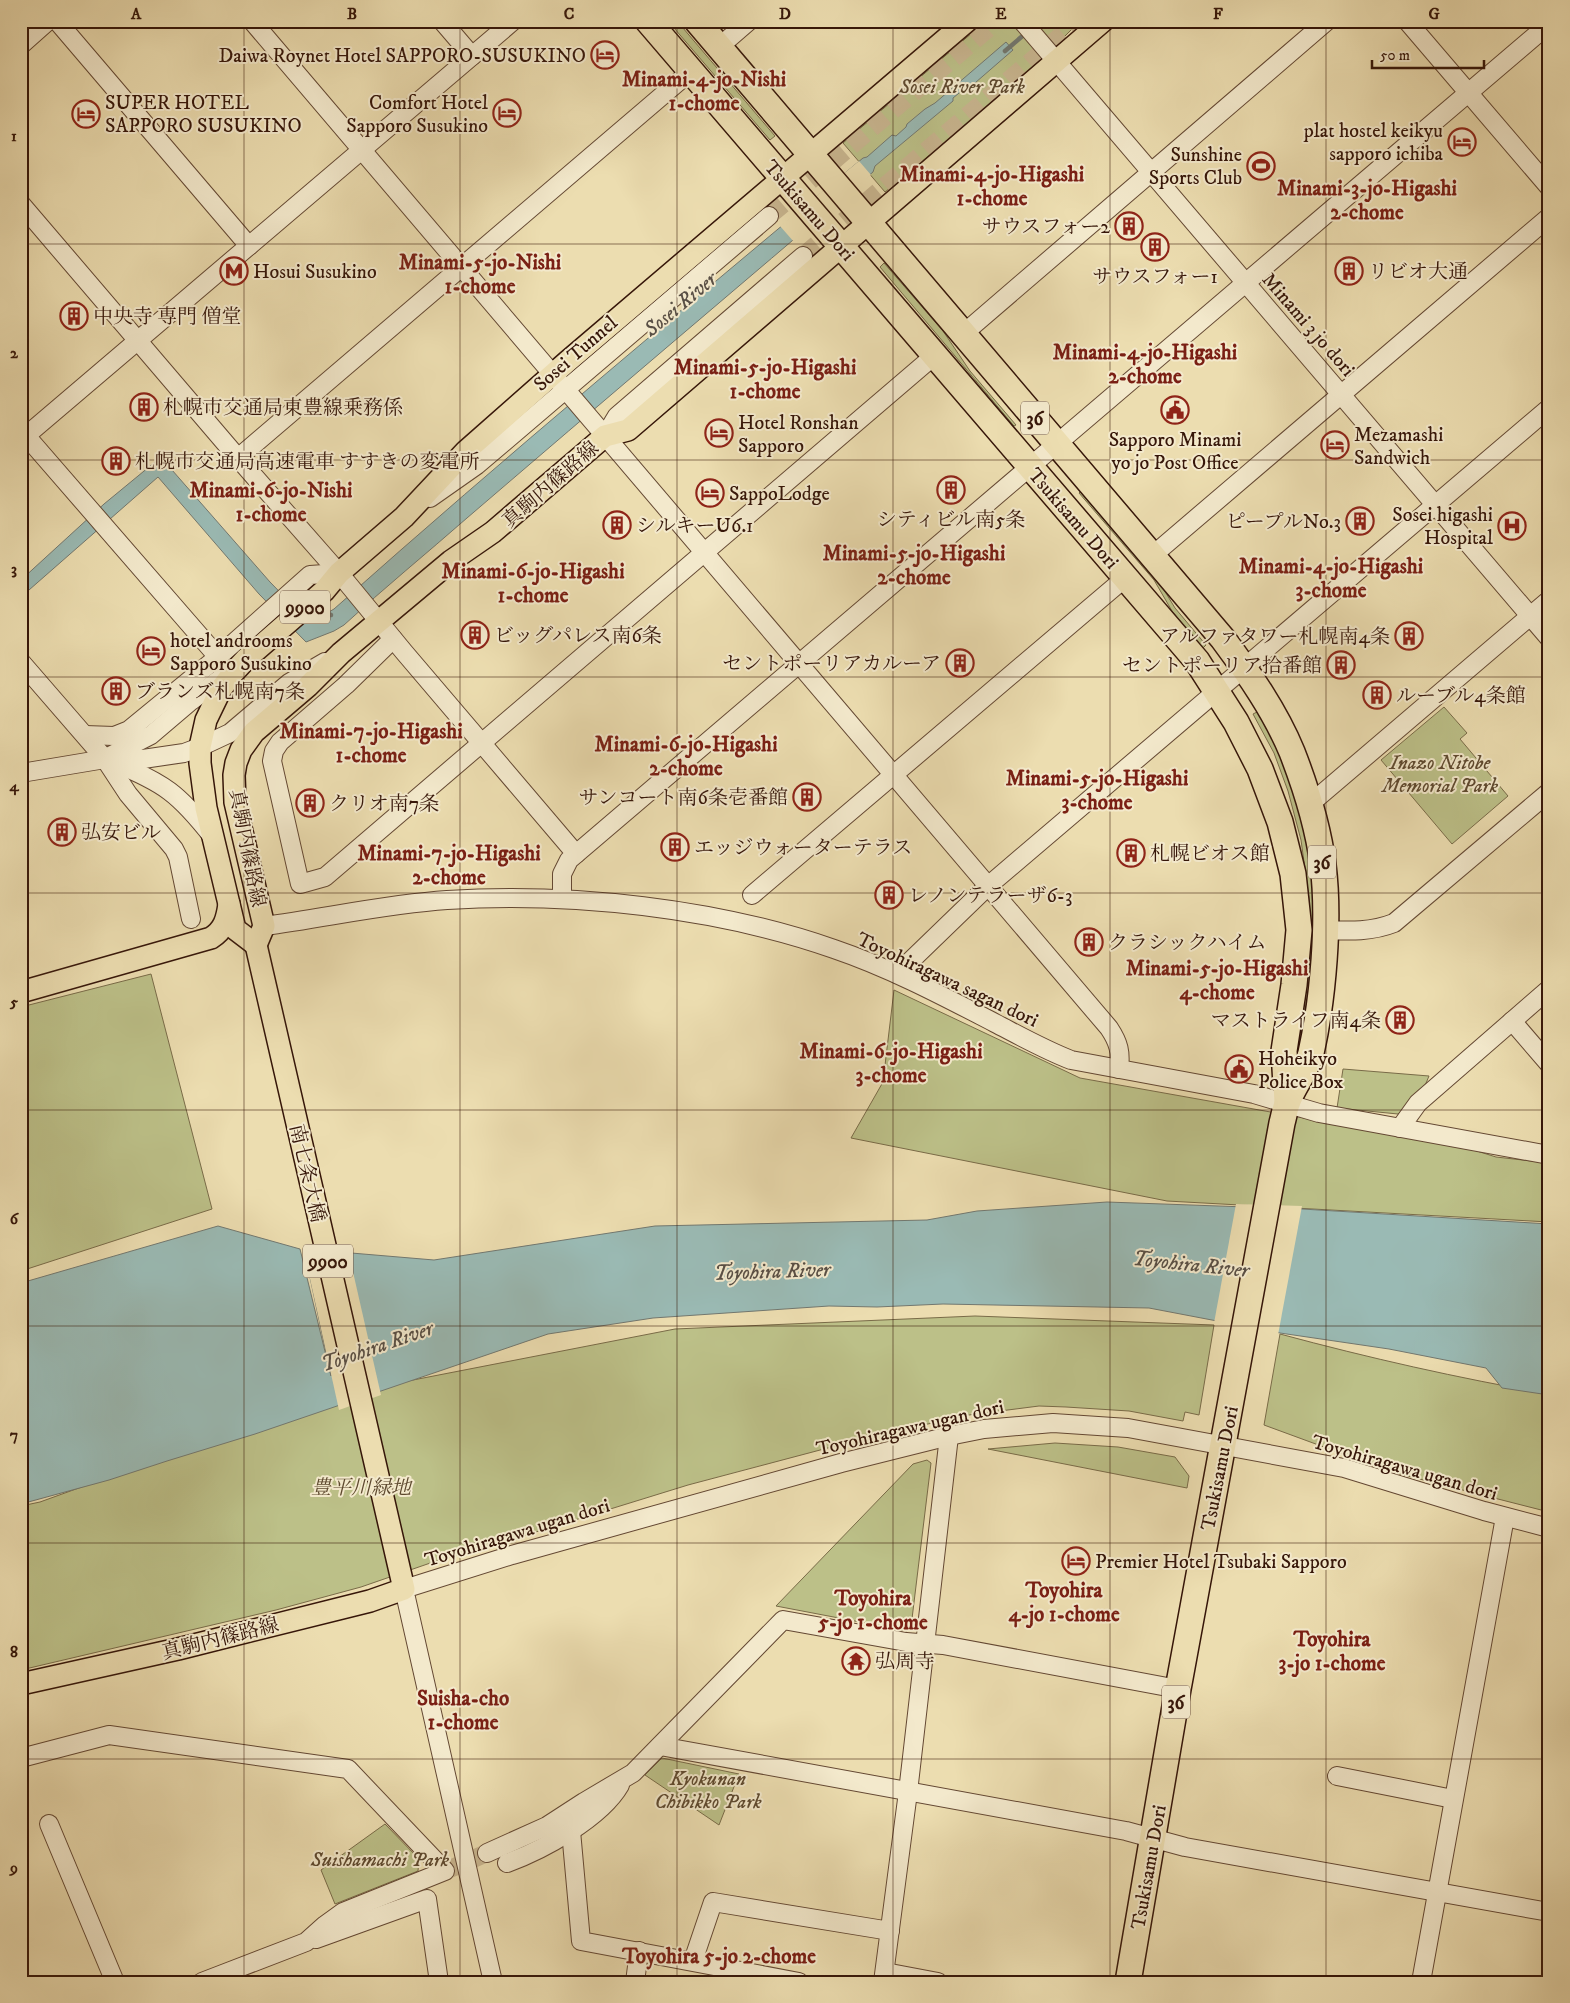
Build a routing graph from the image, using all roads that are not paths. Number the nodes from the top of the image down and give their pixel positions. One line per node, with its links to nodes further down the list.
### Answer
1 (48, 21): 15 (street)
2 (57, 21): 30 (street)
3 (252, 21): 21 (street)
4 (442, 21): 17 (street)
5 (512, 21): 17 (street)
6 (648, 21): 19 (highway, Tsukisamu Dori / 36)
7 (697, 21): 16 (highway, Tsukisamu Dori / 36)
8 (748, 21): 16 (street)
9 (967, 21): 22 (main road, 真駒内篠路線 / 9900)
10 (1103, 21): 18 (main road, 真駒内篠路線 / 9900)
11 (1327, 21): 23 (street)
12 (1407, 21): 20 (street)
13 (1022, 22): 18 (street, Minami 3 jo dori)
14 (1549, 24): 20 (street)
15 (21, 45)
16 (719, 47): 22 (highway, Tsukisamu Dori / 36)
17 (472, 56): 21 (street)
18 (1056, 62): 23 (street, Minami 3 jo dori); 29 (main road, 真駒内篠路線 / 9900)
19 (691, 71): 24 (highway, Tsukisamu Dori / 36); 33 (street)
20 (1468, 93): 25 (street); 34 (street)
21 (361, 150): 30 (street); 33 (street)
22 (811, 155): 24 (main road, 真駒内篠路線 / 9900); 29 (highway, Tsukisamu Dori / 36)
23 (1150, 172): 34 (street, Minami 3 jo dori); 35 (street)
24 (783, 178): 31 (highway, Tsukisamu Dori / 36); 38 (main road, 真駒内篠路線 / 9900)
25 (1549, 186)
26 (21, 204): 36 (street)
27 (769, 216): 38 (street, Sosei Tunnel)
28 (1549, 217): 39 (street)
29 (868, 223): 31 (main road, 真駒内篠路線 / 9900); 35 (highway, Tsukisamu Dori / 36)
30 (249, 246): 36 (street)
31 (841, 247): 37 (highway, Tsukisamu Dori / 36); 42 (main road, 真駒内篠路線 / 9900)
32 (803, 256): 42 (street)
33 (460, 267): 38 (street); 44 (street)
34 (1245, 283): 39 (street, Minami 3 jo dori); 43 (street)
35 (963, 334): 43 (highway, Tsukisamu Dori / 36)
36 (138, 340): 41 (street); 44 (street)
37 (935, 355): 45 (highway, Tsukisamu Dori / 36); 47 (street)
38 (559, 382): 42 (street); 49 (main road, 真駒内篠路線 / 9900)
39 (1341, 395): 46 (street, Minami 3 jo dori); 48 (street)
40 (1549, 408): 46 (street)
41 (23, 435): 57 (street)
42 (605, 436): 47 (street); 52 (main road, 真駒内篠路線 / 9900)
43 (1057, 444): 45 (street); 48 (highway, Tsukisamu Dori / 36)
44 (238, 458): 49 (street)
45 (1030, 467): 50 (highway, Tsukisamu Dori / 36); 60 (street)
46 (1436, 505): 53 (street, Minami 3 jo dori); 61 (street)
47 (704, 553): 60 (street); 64 (street)
48 (1152, 556): 61 (highway, Tsukisamu Dori / 36)
49 (339, 573): 52 (street); 57 (street); 58 (main road, 真駒内篠路線 / 9900)
50 (1125, 578): 62 (highway, Tsukisamu Dori / 36); 68 (street)
51 (1549, 600): 53 (street)
52 (372, 615): 55 (street); 56 (main road, 真駒内篠路線 / 9900)
53 (1530, 616): 54 (street, Minami 3 jo dori); 70 (street)
54 (1549, 638)
55 (393, 639): 64 (street); 64 (street)
56 (341, 652): 65 (street); 79 (main road, 真駒内篠路線 / 9900)
57 (218, 657): 63 (street)
58 (246, 659): 65 (main road, 真駒内篠路線 / 9900); 66 (street)
59 (21, 662): 63 (street)
60 (799, 664): 68 (street); 72 (street)
61 (1244, 667): 62 (street); 70 (highway, Tsukisamu Dori / 36)
62 (1217, 690): 73 (street); 86 (highway, Tsukisamu Dori / 36)
63 (86, 735): 66 (street)
64 (481, 743): 72 (street)
65 (200, 747): 66 (street); 71 (main road, 真駒内篠路線 / 9900)
66 (106, 759): 67 (street); 71 (street); 77 (street)
67 (21, 773)
68 (894, 775): 73 (street); 74 (street)
69 (1549, 792): 78 (street)
70 (1310, 804): 78 (highway, Tsukisamu Dori / 36)
71 (213, 838): 76 (main road, 真駒内篠路線 / 9900)
72 (576, 854): 75 (street)
73 (988, 886): 80 (street); 85 (street)
74 (752, 895)
75 (562, 899): 79 (street, Toyohiragawa sagan dori); 80 (street, Toyohiragawa sagan dori)
76 (229, 904): 79 (main road, 真駒内篠路線 / 9900); 82 (main road, 真駒内篠路線 / 9900)
77 (191, 919)
78 (1325, 930): 86 (highway, Tsukisamu Dori / 36)
79 (260, 936): 93 (main road, 南七条大橋 / 9900)
80 (897, 974): 85 (street, Toyohiragawa sagan dori)
81 (1549, 988): 83 (street)
82 (21, 992)
83 (1512, 1021): 84 (street); 87 (street)
84 (1549, 1064)
85 (1119, 1069): 86 (street, Toyohiragawa sagan dori)
86 (1285, 1113): 87 (street, Toyohiragawa sagan dori); 89 (highway, Tsukisamu Dori / 36)
87 (1400, 1128): 88 (street, Toyohiragawa sagan dori)
88 (1549, 1154)
89 (1226, 1434): 90 (street, Toyohiragawa ugan dori); 91 (street, Toyohiragawa ugan dori); 96 (highway, Tsukisamu Dori / 36)
90 (949, 1436): 93 (street, Toyohiragawa ugan dori); 94 (street)
91 (1505, 1517): 92 (street, Toyohiragawa ugan dori); 102 (street)
92 (1549, 1528)
93 (402, 1582): 95 (main road, 真駒内篠路線); 118 (street)
94 (925, 1643): 96 (street); 97 (street); 101 (street)
95 (21, 1684)
96 (1178, 1688): 105 (highway, Tsukisamu Dori / 36)
97 (660, 1746): 100 (street); 101 (street)
98 (21, 1758): 111 (street)
99 (1337, 1776): 102 (street)
100 (623, 1780): 104 (street); 106 (street)
101 (908, 1792): 105 (street); 110 (street)
102 (1453, 1798): 108 (street)
103 (49, 1824): 115 (street)
104 (572, 1831): 107 (street); 112 (street)
105 (1154, 1838): 108 (street); 122 (highway, Tsukisamu Dori / 36)
106 (487, 1853)
107 (507, 1863)
108 (1437, 1892): 109 (street); 123 (street)
109 (1549, 1912)
110 (890, 1932): 113 (street); 114 (street)
111 (306, 1942): 116 (street); 117 (street)
112 (639, 1951): 113 (street); 119 (street)
113 (693, 1961): 120 (street)
114 (884, 1977): 121 (street)
115 (115, 1982)
116 (202, 1982)
117 (439, 1982)
118 (493, 1982)
119 (635, 1982)
120 (799, 1982)
121 (938, 1982)
122 (1128, 1982)
123 (1421, 1982)

